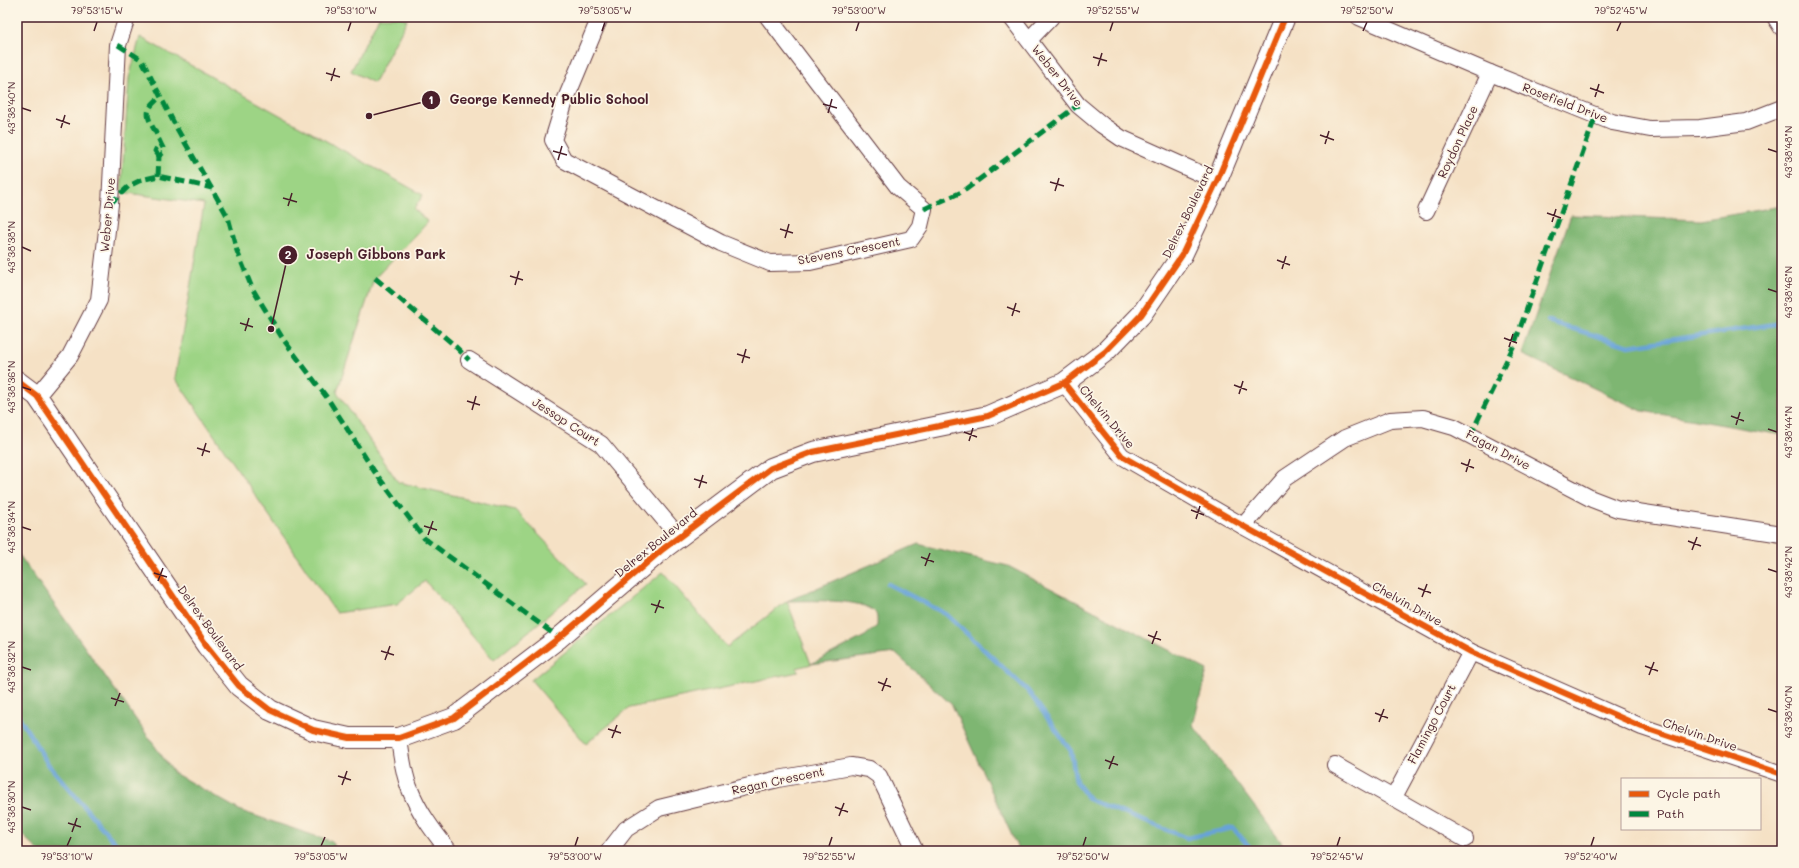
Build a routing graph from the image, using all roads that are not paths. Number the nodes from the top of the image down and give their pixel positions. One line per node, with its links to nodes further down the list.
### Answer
1 (127, 17): 18 (street, Weber Drive)
2 (600, 17): 3 (street, Stevens Crescent)
3 (768, 17)
4 (1010, 17): 10 (street, Weber Drive)
5 (1051, 17): 10 (street)
6 (1286, 17): 13 (street, Delrex Boulevard)
7 (1359, 17): 11 (street, Rosefield Drive)
8 (1775, 17): 9 (street)
9 (1782, 28)
10 (1029, 40): 13 (street, Weber Drive)
11 (1490, 74): 12 (street, Rosefield Drive); 14 (street, Roydon Place)
12 (1782, 108)
13 (1217, 181): 17 (street, Delrex Boulevard)
14 (1426, 211)
15 (468, 360): 21 (street, Jessop Court)
16 (17, 381): 18 (street, Delrex Boulevard)
17 (1064, 383): 19 (street, Chelvin Drive); 21 (street, Delrex Boulevard)
18 (37, 396): 23 (street, Delrex Boulevard)
19 (1243, 526): 20 (street, Fagan Drive); 22 (street, Chelvin Drive)
20 (1782, 534)
21 (679, 537): 23 (street, Delrex Boulevard)
22 (1471, 652): 25 (street, Chelvin Drive); 26 (street, Flamingo Court)
23 (399, 738): 28 (street)
24 (1335, 765): 26 (street)
25 (1782, 774)
26 (1394, 797): 27 (street)
27 (1465, 839)
28 (449, 851)
29 (609, 851): 30 (street, Regan Crescent)
30 (915, 851)

